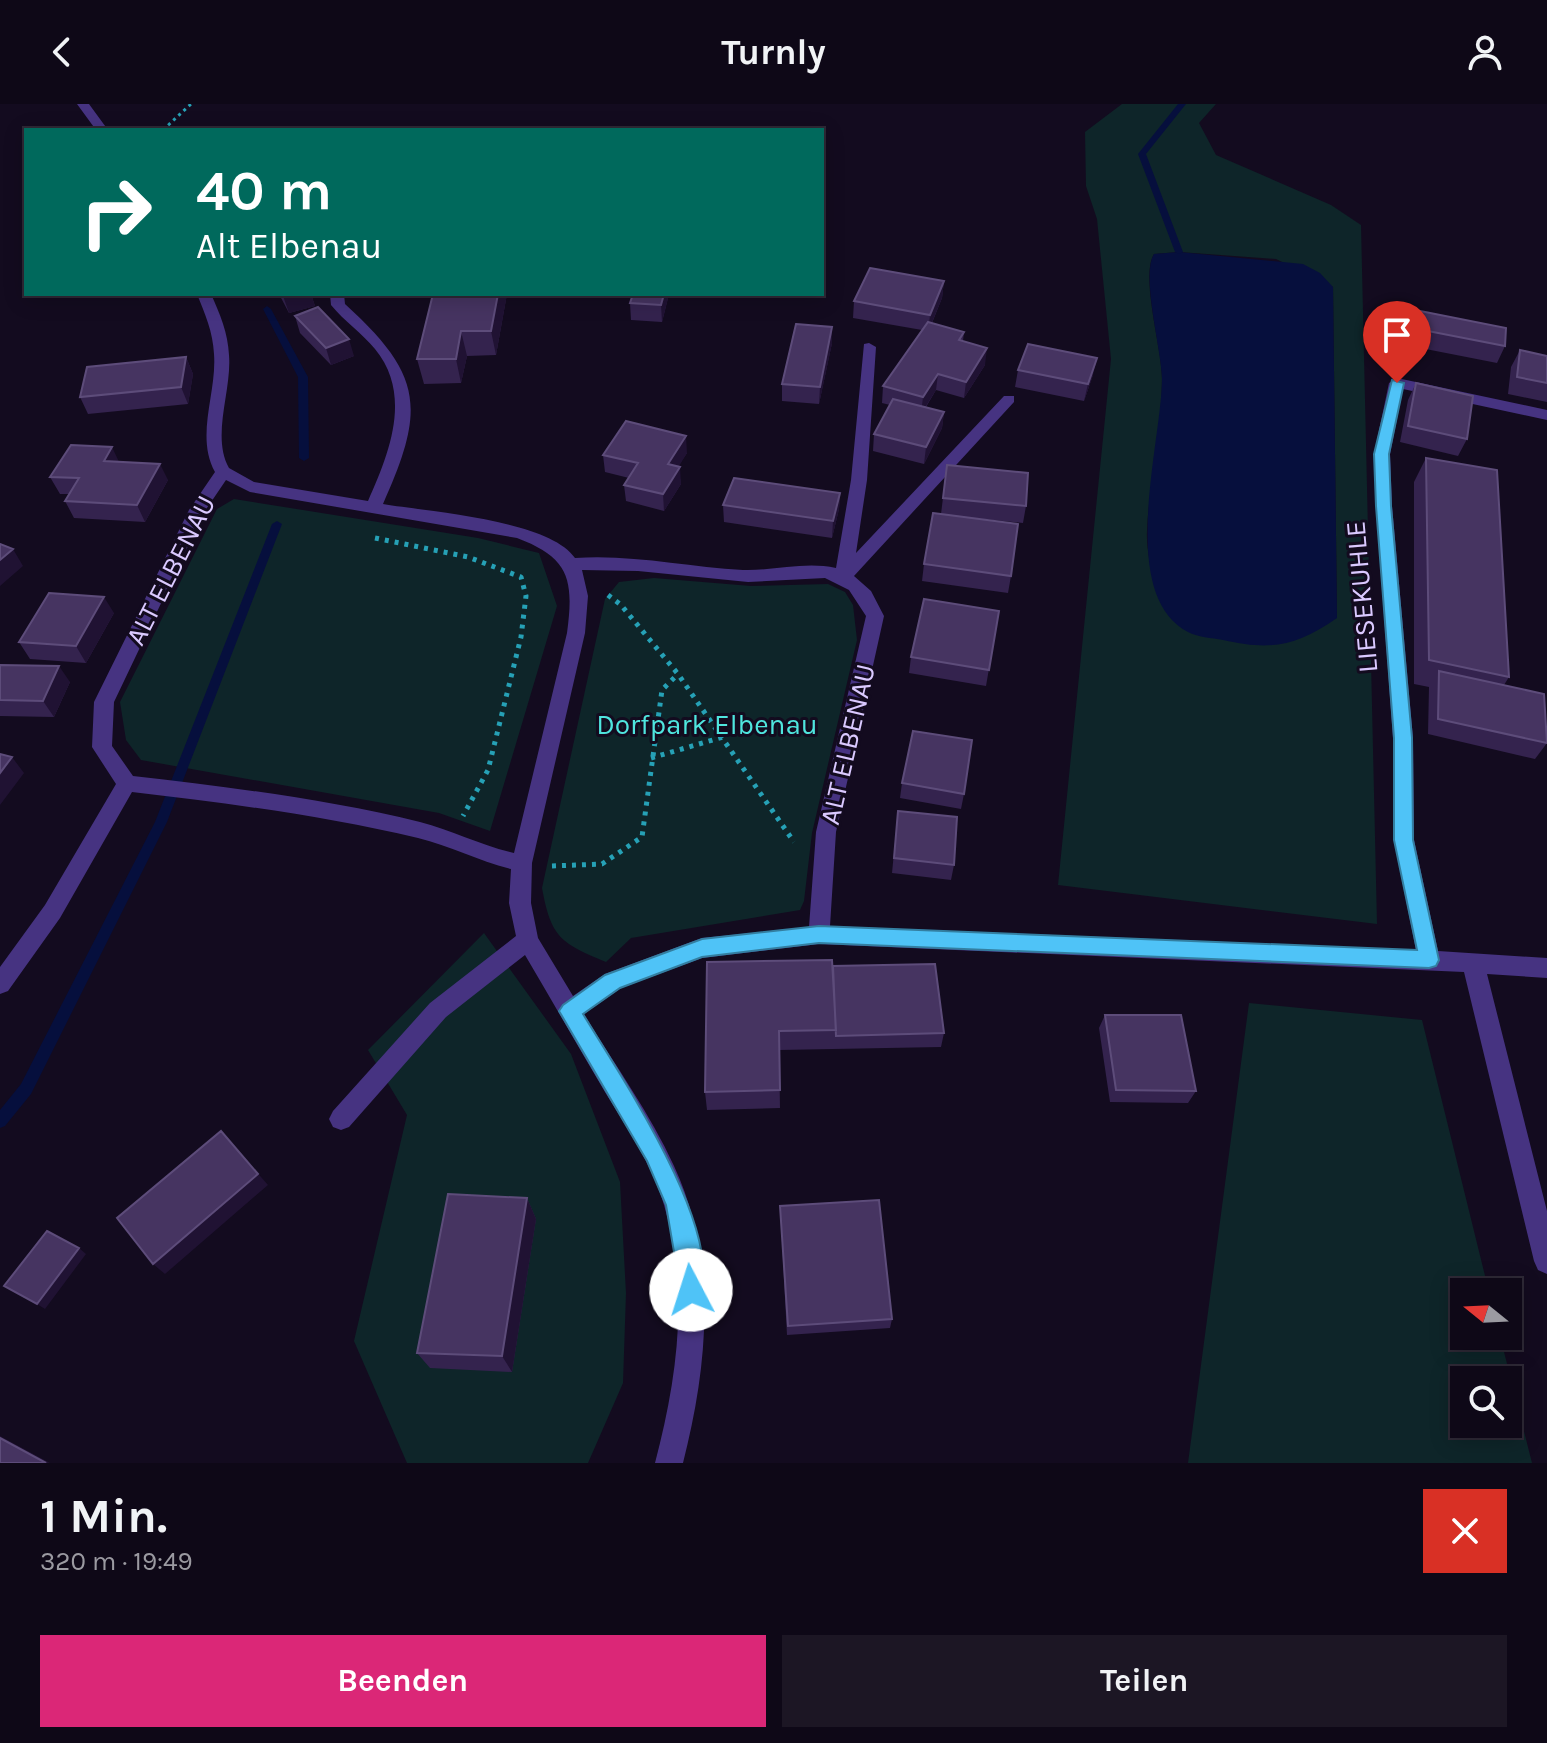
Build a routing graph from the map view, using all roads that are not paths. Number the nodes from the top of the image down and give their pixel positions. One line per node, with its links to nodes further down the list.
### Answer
1 (83, 104): 2 (street)
2 (101, 128)
3 (205, 296): 8 (street)
4 (337, 296): 9 (street)
5 (869, 347): 11 (street)
6 (1009, 399): 11 (street)
7 (1547, 415): 16 (street, LIESEKUHLE)
8 (223, 472): 9 (street, ALT ELBENAU); 12 (street, ALT ELBENAU)
9 (374, 506): 10 (street, ALT ELBENAU)
10 (570, 565): 11 (street); 13 (street)
11 (843, 577): 14 (street, ALT ELBENAU)
12 (127, 783): 13 (street); 19 (street)
13 (522, 863): 15 (street)
14 (819, 935): 16 (street); 20 (street)
15 (528, 940): 20 (street); 21 (street)
16 (1429, 960): 17 (street)
17 (1473, 963): 18 (street); 22 (street)
18 (1547, 968)
19 (0, 984)
20 (570, 1011): 23 (street)
21 (341, 1119)
22 (1547, 1261)
23 (669, 1463)

